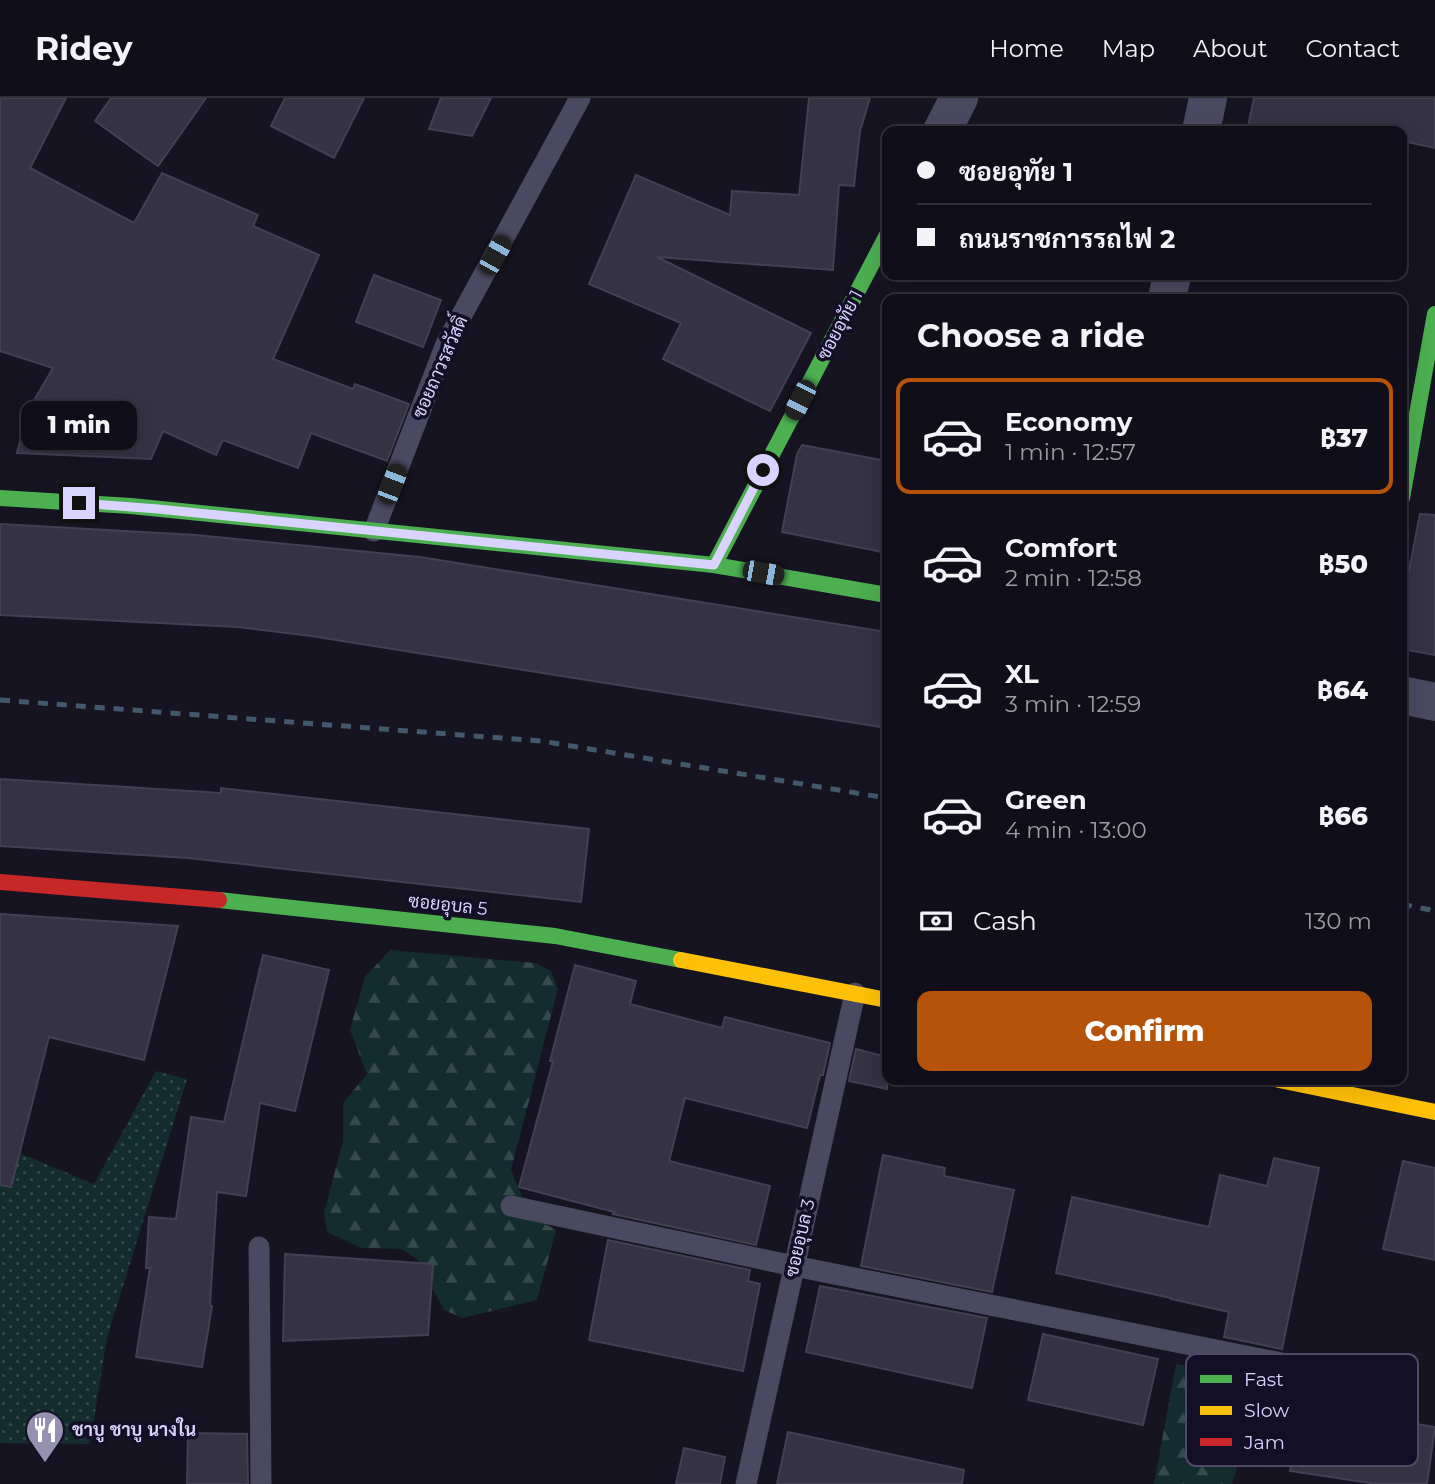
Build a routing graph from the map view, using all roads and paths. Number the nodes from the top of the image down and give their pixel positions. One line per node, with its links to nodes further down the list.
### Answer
1 (580, 98): 10 (lane, ซอยถาวรสวัสดิ์)
2 (959, 98): 4 (street)
3 (1208, 98): 5 (street)
4 (945, 126)
5 (1202, 126)
6 (882, 245): 11 (street, ซอยอุทัย 1)
7 (1435, 314): 8 (street)
8 (1407, 470)
9 (0, 498): 10 (street)
10 (374, 530): 11 (street)
11 (714, 565): 12 (street)
12 (882, 593)
13 (1407, 696): 14 (street)
14 (1435, 702)
15 (0, 882): 16 (street, ซอยอุบล 5)
16 (855, 993): 17 (street, ซอยอุบล 5); 22 (lane, ซอยอุบล 3)
17 (882, 999)
18 (1303, 1085): 19 (street)
19 (1435, 1112)
20 (511, 1206): 22 (lane)
21 (259, 1247): 24 (lane)
22 (794, 1266): 23 (lane); 25 (lane, ซอยอุบล 3)
23 (1236, 1354)
24 (261, 1484)
25 (746, 1484)

